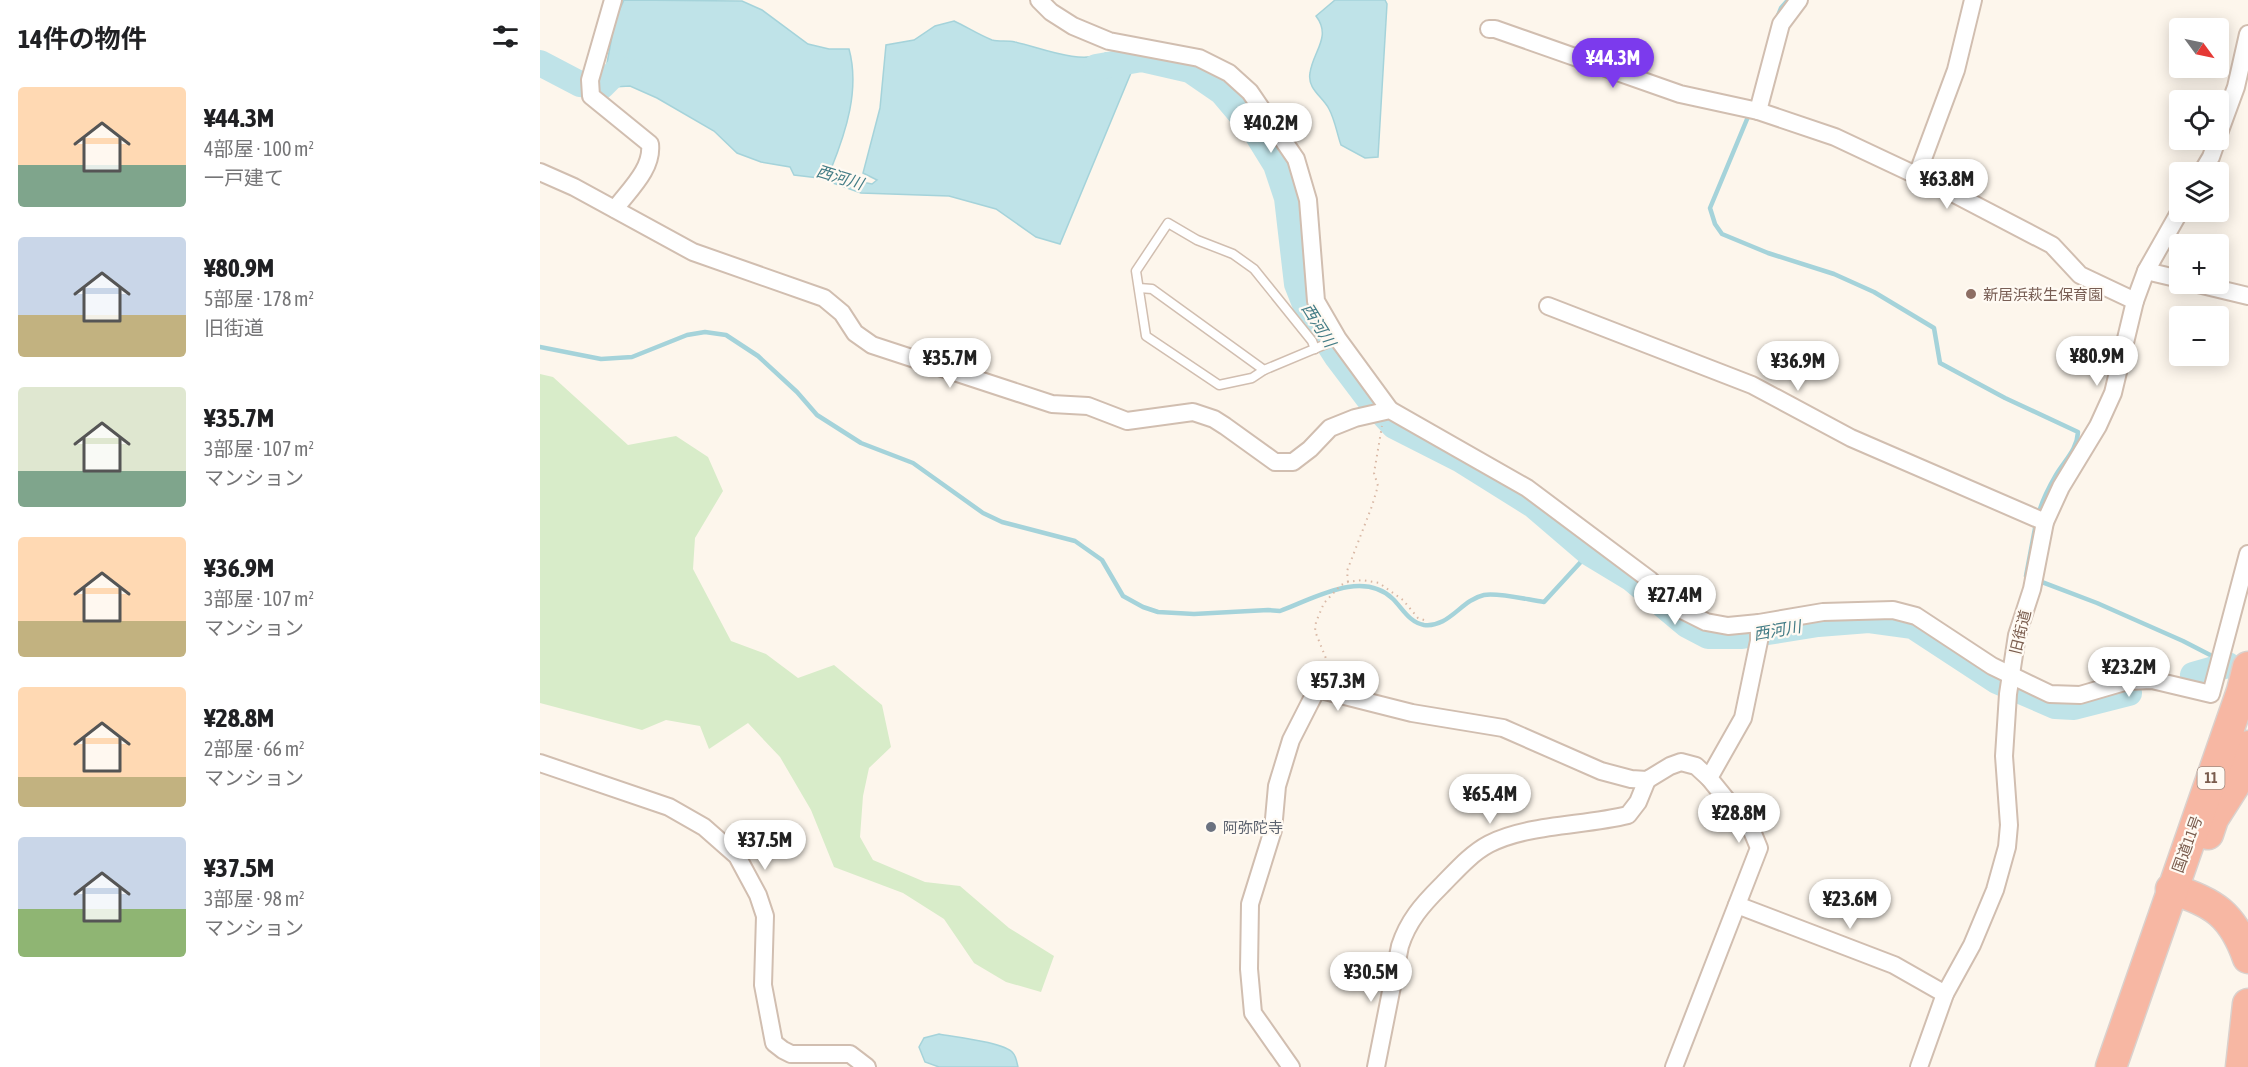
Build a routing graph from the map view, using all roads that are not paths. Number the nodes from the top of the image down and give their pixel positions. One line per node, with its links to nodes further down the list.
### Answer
1 (613, 0): 11 (street)
2 (1039, 0): 20 (street)
3 (1799, 0): 8 (street)
4 (1973, 0): 10 (street)
5 (1489, 29): 8 (street)
6 (2248, 35): 7 (street)
7 (2229, 107)
8 (1752, 110): 10 (street)
9 (540, 172): 11 (street)
10 (1917, 175): 18 (street)
11 (615, 209): 22 (street)
12 (2174, 222): 13 (street, 旧街道)
13 (2146, 271): 14 (street); 18 (street, 旧街道)
14 (2169, 276)
15 (1139, 288): 20 (lane); 21 (lane); 21 (lane)
16 (2229, 291): 17 (street)
17 (2248, 296)
18 (2135, 301): 23 (street, 旧街道)
19 (1548, 306): 23 (street)
20 (1327, 344): 21 (lane); 22 (street)
21 (1264, 370)
22 (1385, 412): 25 (street)
23 (2039, 519): 27 (street, 旧街道)
24 (2248, 554): 27 (street)
25 (1759, 631): 27 (street); 30 (street)
26 (2248, 667): 32 (highway, 国道11号 / 11)
27 (2009, 683): 35 (street, 旧街道)
28 (2248, 746): 32 (highway, 国道11号 / 11)
29 (540, 763): 37 (street)
30 (1709, 778): 31 (street); 33 (street)
31 (1647, 780): 38 (street); 39 (street)
32 (2178, 891): 34 (highway); 42 (highway, 国道11号 / 11)
33 (1737, 905): 35 (street); 40 (street)
34 (2248, 958)
35 (1945, 994): 41 (street, 旧街道)
36 (2248, 1004): 43 (highway)
37 (867, 1067)
38 (1291, 1067)
39 (1376, 1067)
40 (1674, 1067)
41 (1919, 1067)
42 (2111, 1067)
43 (2241, 1067)

